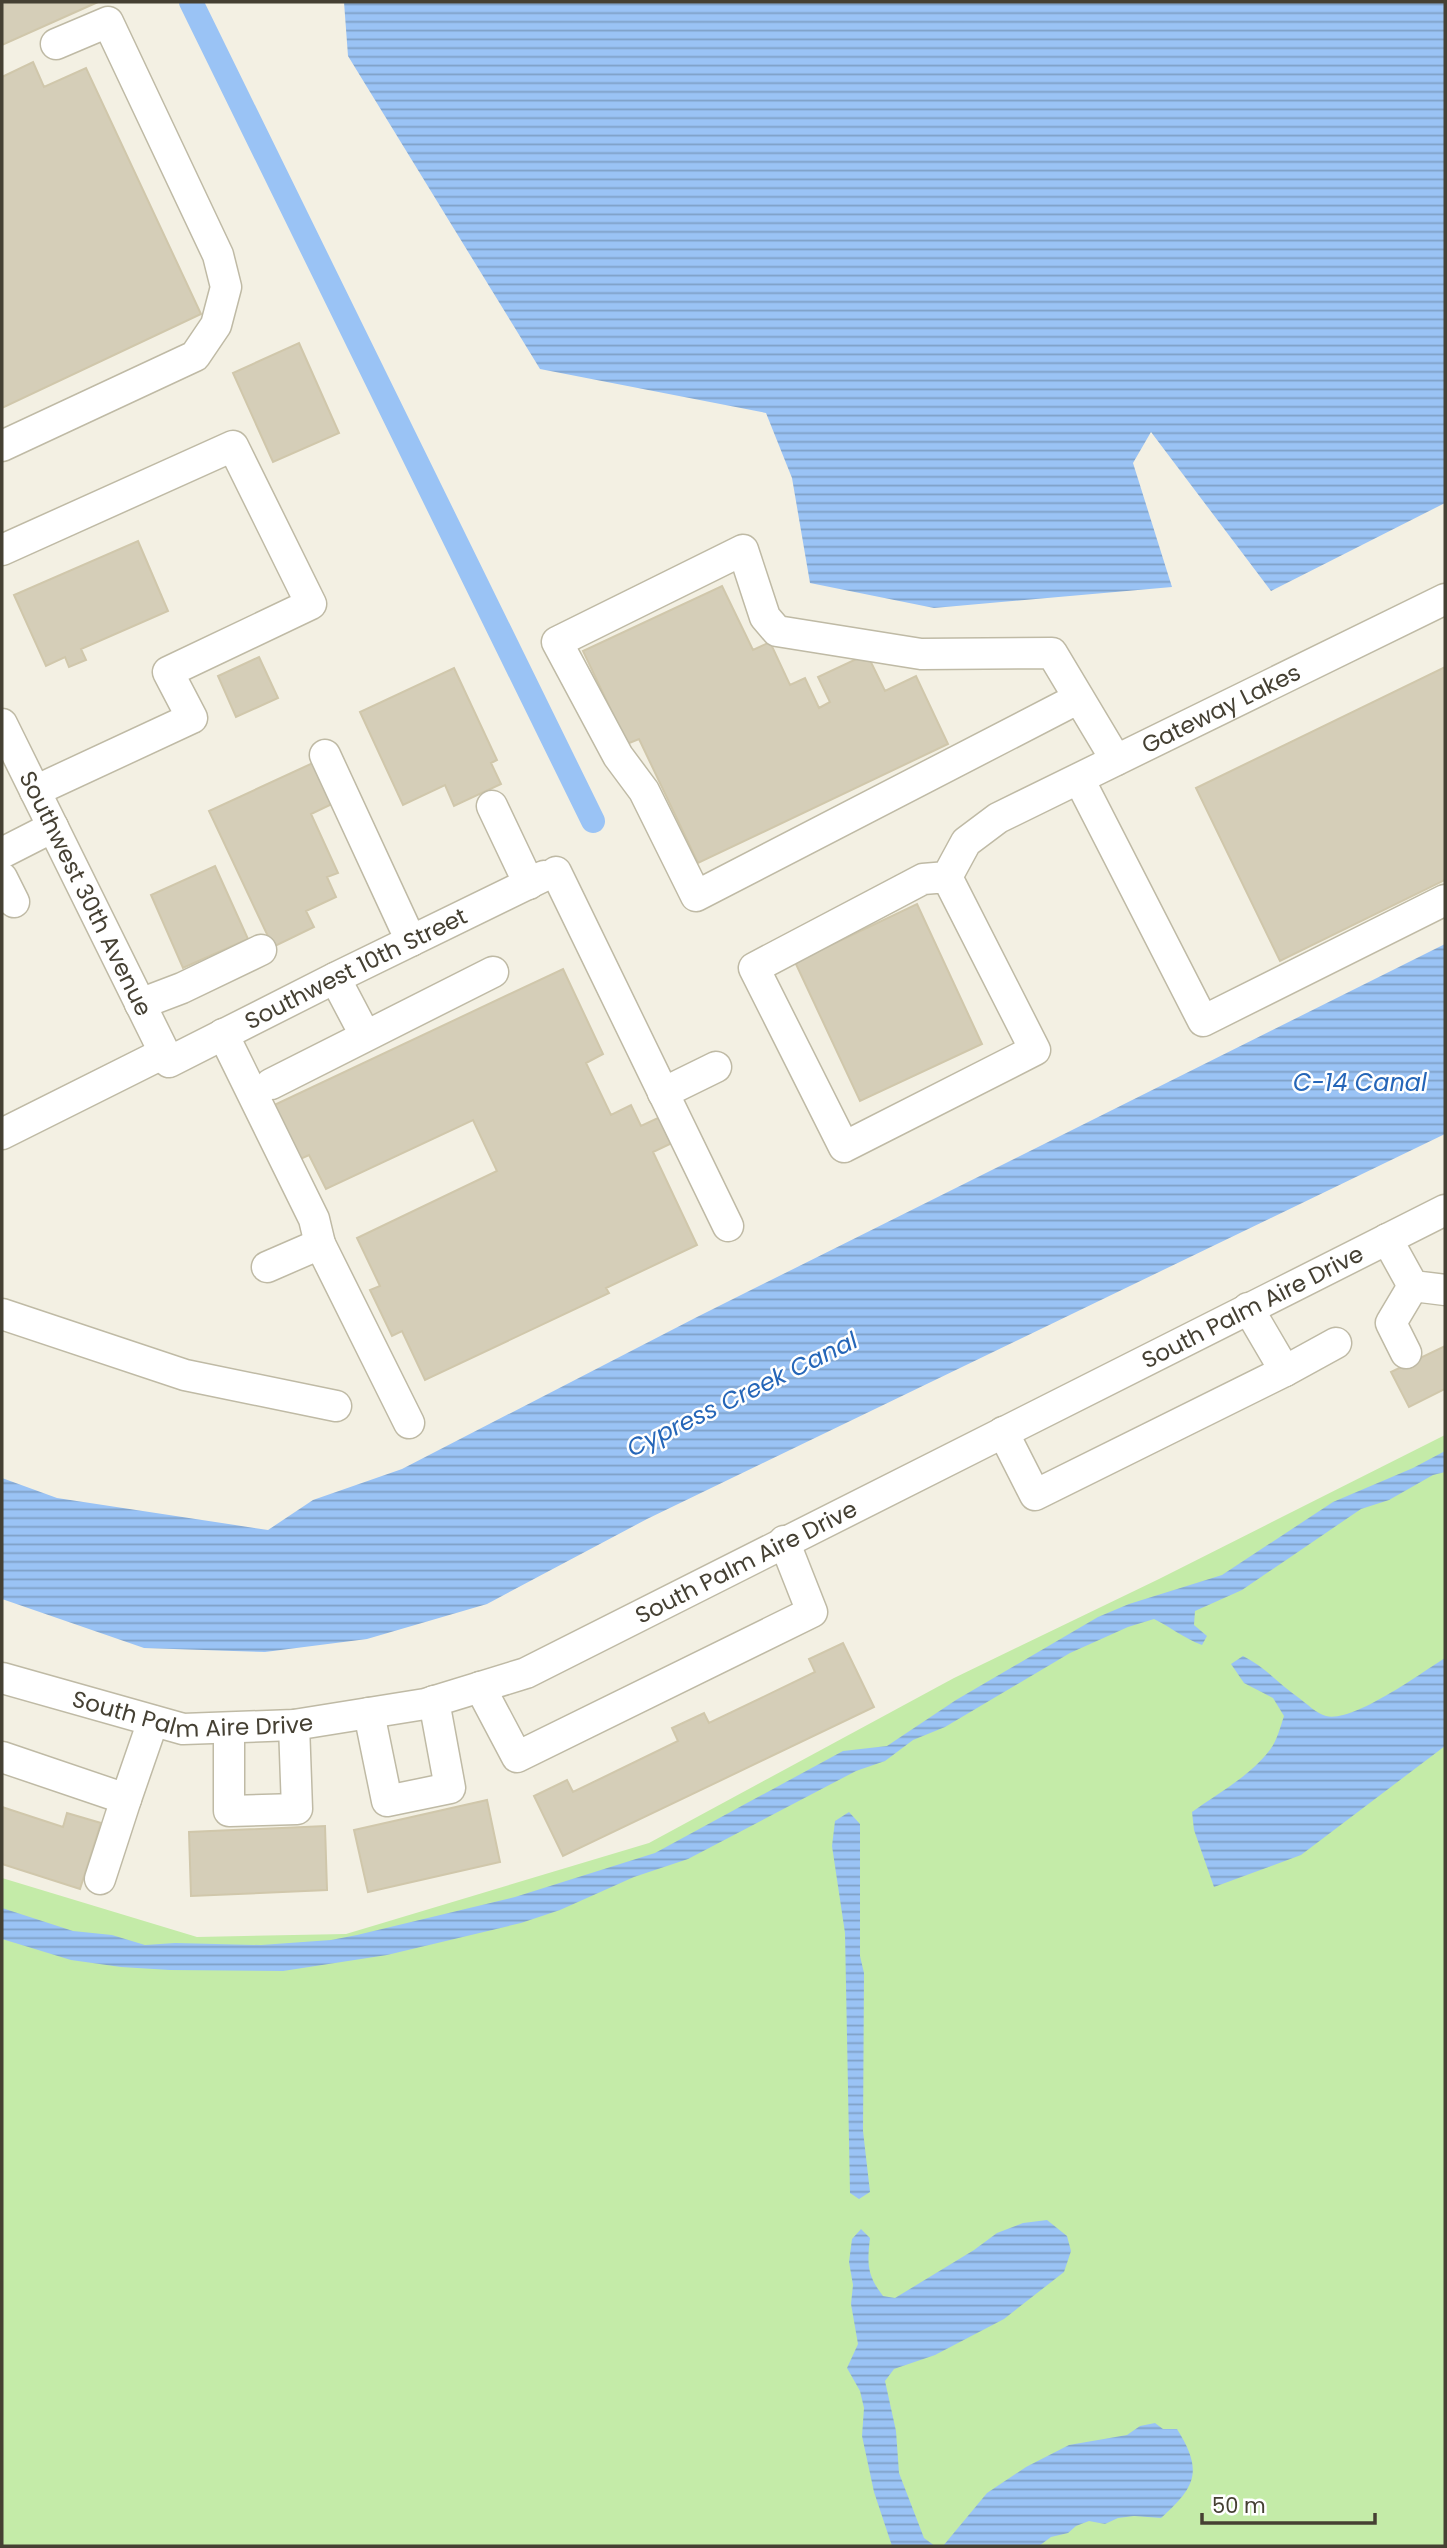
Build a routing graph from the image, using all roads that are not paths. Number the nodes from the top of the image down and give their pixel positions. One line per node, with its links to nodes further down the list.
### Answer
1 (56, 44): 2 (street)
2 (2, 446)
3 (2, 551): 10 (street)
4 (1445, 599): 8 (street, Gateway Lakes)
5 (1079, 698): 5 (street); 8 (street)
6 (2, 724): 10 (street, Southwest 30th Avenue)
7 (325, 755): 17 (street)
8 (1116, 760): 9 (street, Gateway Lakes)
9 (1079, 779): 14 (street, Gateway Lakes); 16 (street)
10 (35, 791): 12 (street, Southwest 30th Avenue)
11 (492, 806): 15 (street)
12 (53, 827): 13 (street); 21 (street, Southwest 30th Avenue)
13 (2, 853)
14 (947, 877): 14 (street)
15 (543, 878): 17 (street, Southwest 10th Street); 27 (street)
16 (1445, 900)
17 (411, 941): 20 (street, Southwest 10th Street)
18 (261, 950): 21 (street)
19 (492, 972): 23 (street)
20 (335, 978): 22 (street, Southwest 10th Street); 23 (street)
21 (140, 1004): 24 (street, Southwest 30th Avenue)
22 (223, 1034): 24 (street, Southwest 10th Street); 32 (street)
23 (365, 1035): 26 (street)
24 (166, 1057): 28 (street, Southwest 10th Street)
25 (716, 1068): 27 (street)
26 (271, 1084)
27 (663, 1093): 30 (street)
28 (2, 1134)
29 (1445, 1210): 31 (street, South Palm Aire Drive)
30 (728, 1226)
31 (1387, 1239): 34 (street); 36 (street, South Palm Aire Drive)
32 (320, 1244): 33 (street); 42 (street)
33 (267, 1267)
34 (1413, 1286): 35 (street); 39 (street)
35 (1445, 1290)
36 (1248, 1308): 40 (street); 43 (street, South Palm Aire Drive)
37 (2, 1314): 41 (street)
38 (1336, 1343): 40 (street)
39 (1406, 1353)
40 (1284, 1371): 43 (street)
41 (336, 1406)
42 (409, 1423)
43 (1003, 1432): 44 (street, South Palm Aire Drive)
44 (784, 1541): 46 (street, South Palm Aire Drive); 46 (street)
45 (2, 1678): 49 (street, South Palm Aire Drive)
46 (480, 1687): 47 (street, South Palm Aire Drive)
47 (434, 1701): 48 (street, South Palm Aire Drive); 48 (street)
48 (369, 1713): 50 (street, South Palm Aire Drive)
49 (153, 1721): 51 (street, South Palm Aire Drive); 53 (street)
50 (294, 1725): 51 (street, South Palm Aire Drive); 51 (street)
51 (229, 1728)
52 (2, 1757): 53 (street)
53 (126, 1799): 54 (street)
54 (100, 1879)

